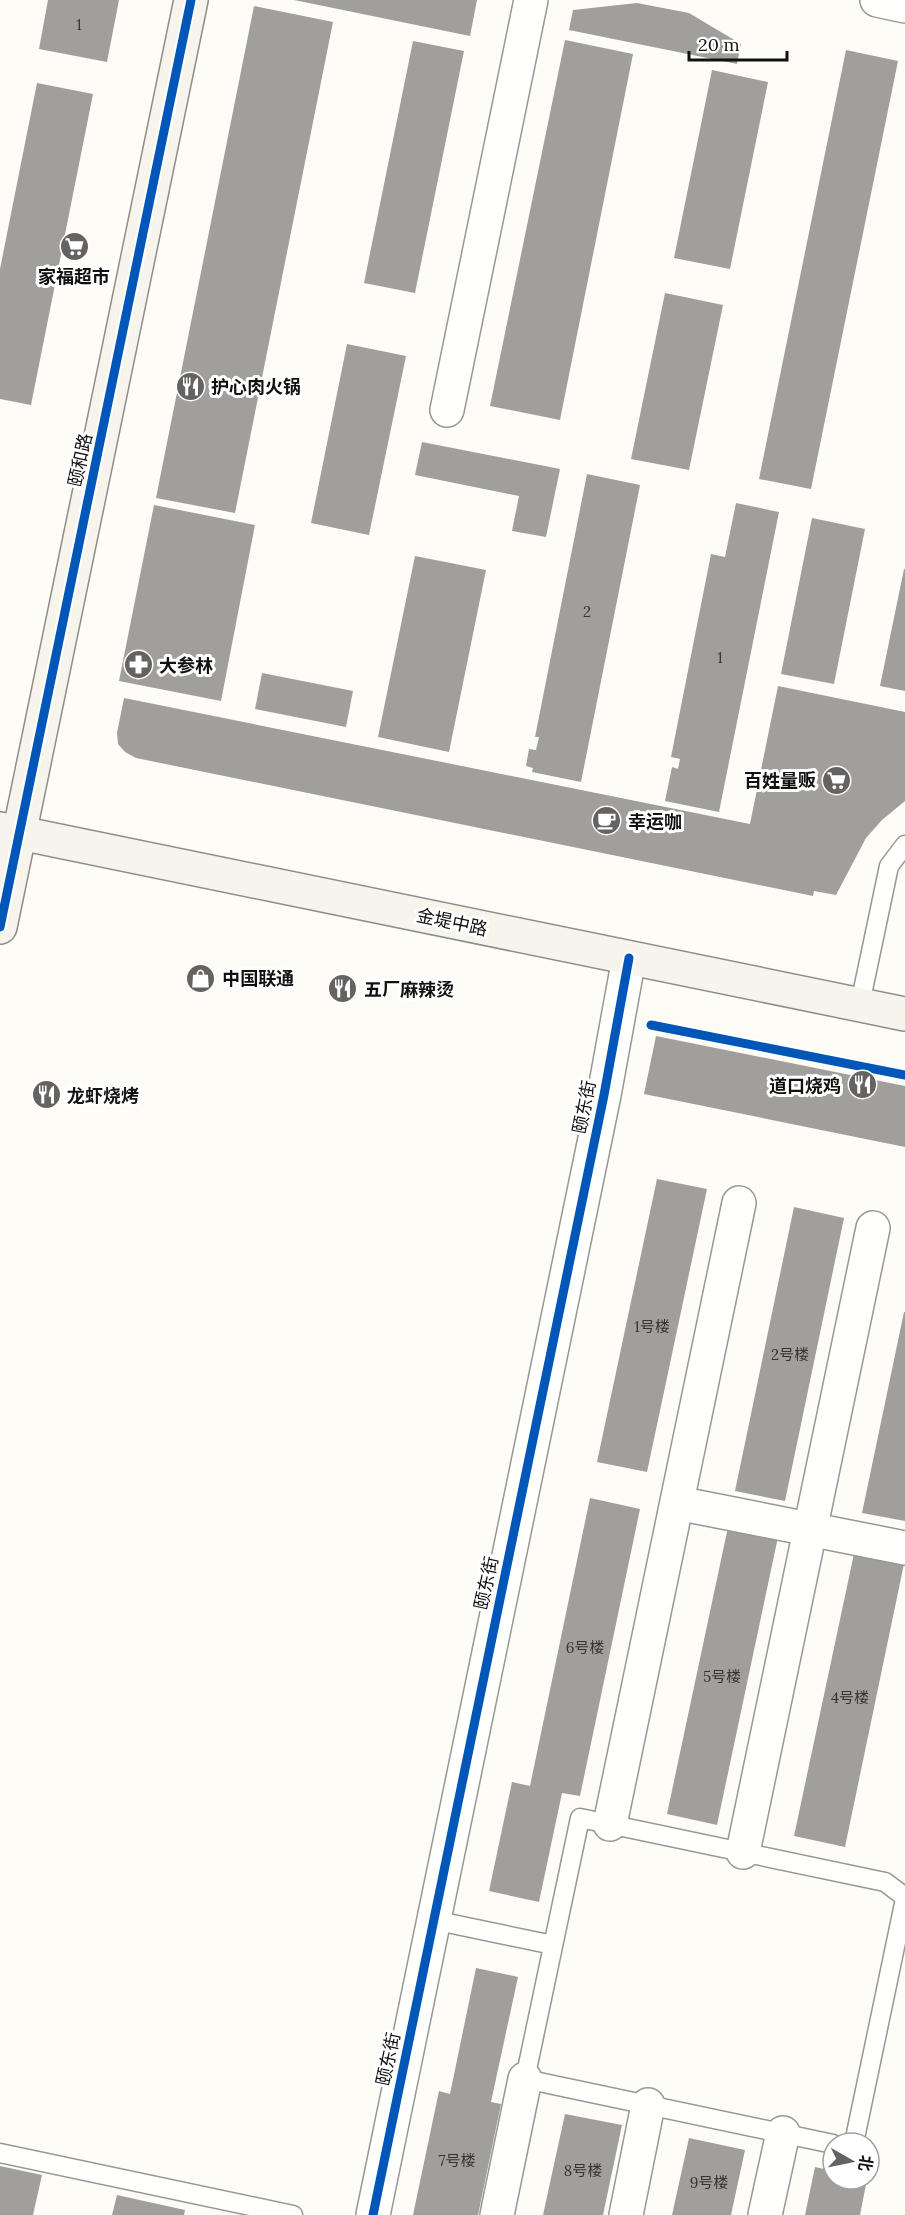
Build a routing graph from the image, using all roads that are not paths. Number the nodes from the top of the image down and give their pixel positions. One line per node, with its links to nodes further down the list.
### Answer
1 (191, 0): 6 (street, 颐和路)
2 (531, 0): 5 (street)
3 (877, 0): 4 (street)
4 (905, 6)
5 (447, 410)
6 (10, 831): 8 (street, 颐和路); 9 (street, 金堤中路)
7 (905, 845): 10 (lane)
8 (0, 927)
9 (629, 958): 10 (street, 金堤中路); 20 (street, 颐东街)
10 (860, 1005): 11 (street, 金堤中路)
11 (905, 1014)
12 (740, 1203): 14 (street)
13 (873, 1228): 15 (street)
14 (677, 1503): 15 (street); 17 (street)
15 (810, 1529): 16 (street); 18 (street)
16 (905, 1548)
17 (610, 1824): 18 (lane); 21 (lane)
18 (742, 1852): 19 (lane)
19 (905, 1898): 24 (lane)
20 (433, 1920): 21 (lane); 29 (street, 颐东街)
21 (553, 1945): 22 (lane)
22 (525, 2079): 23 (lane); 30 (street)
23 (648, 2104): 25 (lane); 31 (street)
24 (856, 2131)
25 (783, 2133): 26 (lane); 32 (street)
26 (821, 2141)
27 (0, 2153): 28 (lane)
28 (293, 2215)
29 (373, 2215)
30 (497, 2215)
31 (626, 2215)
32 (765, 2215)

